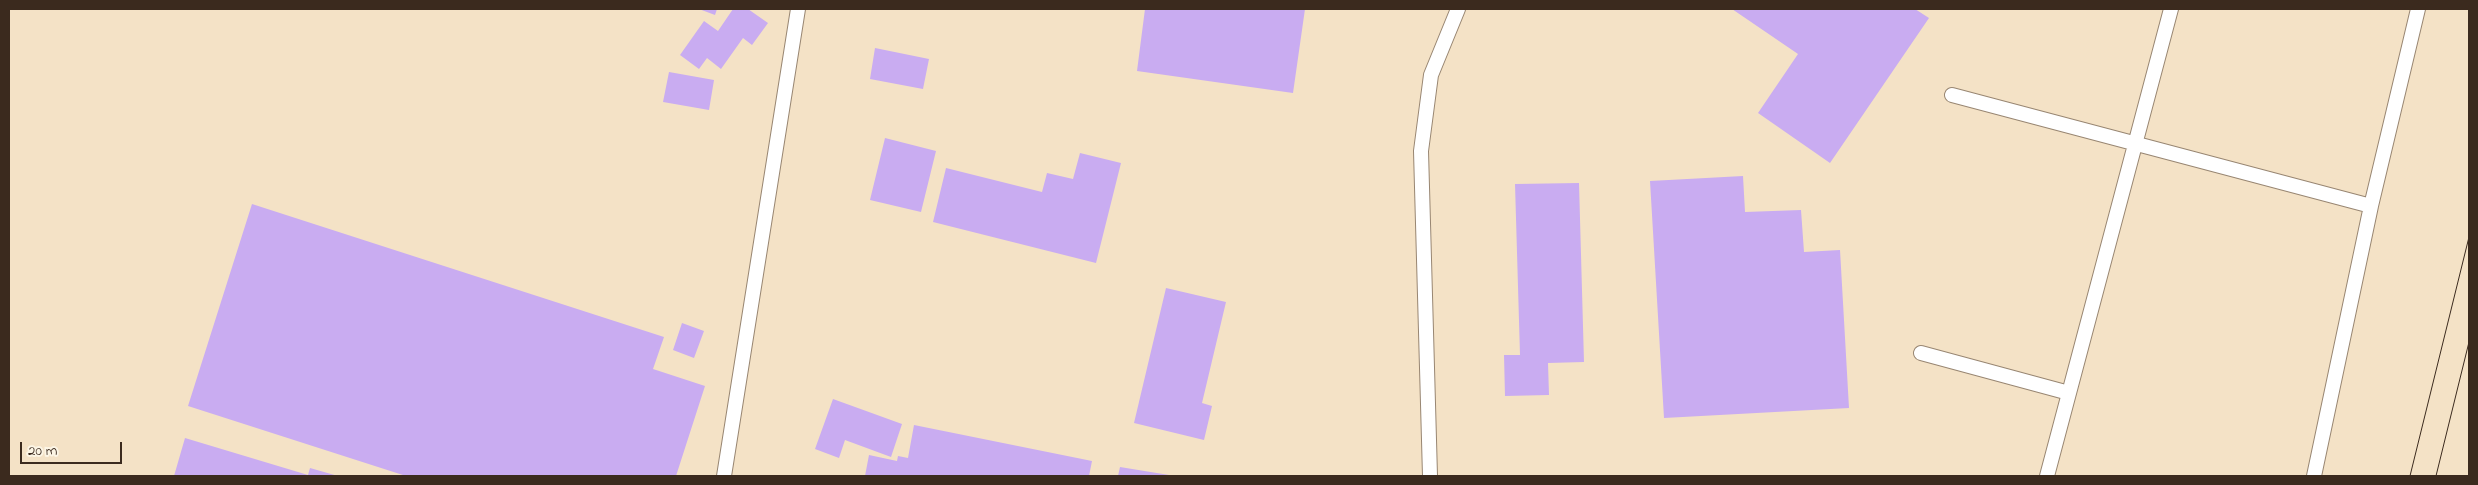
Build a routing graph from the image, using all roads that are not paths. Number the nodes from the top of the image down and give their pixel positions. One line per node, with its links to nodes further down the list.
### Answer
1 (798, 9): 10 (lane)
2 (1458, 9): 11 (lane)
3 (2171, 9): 6 (lane)
4 (2418, 9): 7 (lane)
5 (1952, 95): 6 (lane)
6 (2136, 145): 7 (lane); 9 (lane)
7 (2370, 206): 13 (lane)
8 (1921, 353): 9 (lane)
9 (2069, 393): 12 (lane)
10 (724, 476)
11 (1430, 476)
12 (2047, 476)
13 (2314, 476)

